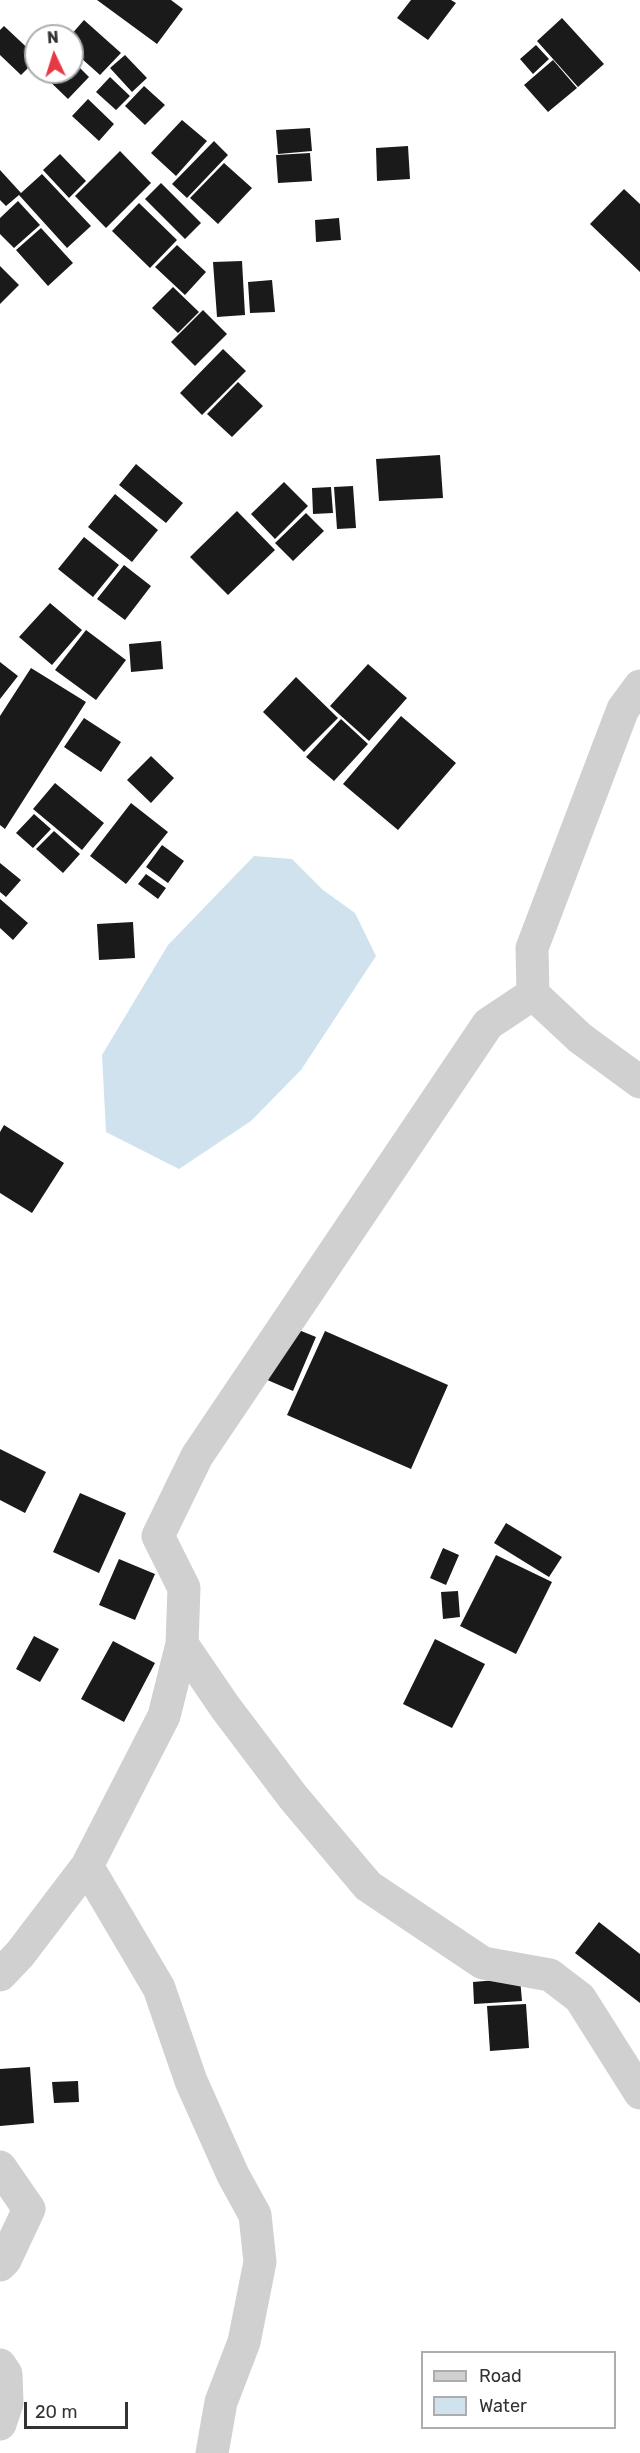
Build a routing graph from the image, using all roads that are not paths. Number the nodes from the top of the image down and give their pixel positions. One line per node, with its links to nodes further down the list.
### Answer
1 (640, 686): 2 (street)
2 (533, 994): 3 (street); 4 (street)
3 (640, 1082)
4 (182, 1644): 5 (street); 7 (street)
5 (87, 1866): 6 (street); 12 (street)
6 (0, 1975)
7 (640, 2093)
8 (0, 2167): 9 (street)
9 (0, 2265)
10 (0, 2366): 11 (street)
11 (0, 2424)
12 (212, 2453)

